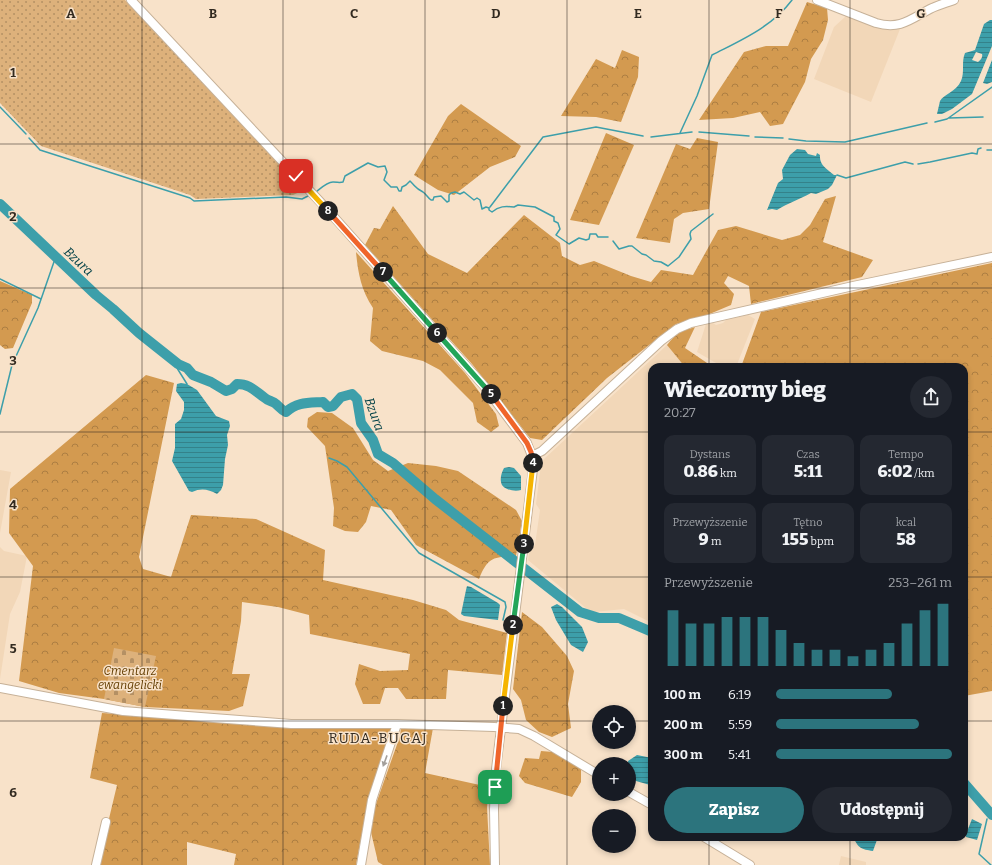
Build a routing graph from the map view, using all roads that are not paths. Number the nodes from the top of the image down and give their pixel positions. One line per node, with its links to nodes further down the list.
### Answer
1 (131, 0): 5 (street)
2 (816, 0): 3 (street)
3 (954, 0)
4 (992, 257): 5 (street)
5 (532, 456): 8 (street)
6 (0, 688): 7 (street)
7 (397, 724): 8 (street); 15 (street, one-way to 15)
8 (501, 728): 9 (street); 16 (street)
9 (592, 771)
10 (636, 796): 11 (street)
11 (648, 803)
12 (106, 822): 14 (street)
13 (711, 841): 17 (street)
14 (96, 865)
15 (361, 865)
16 (495, 865)
17 (750, 865)

